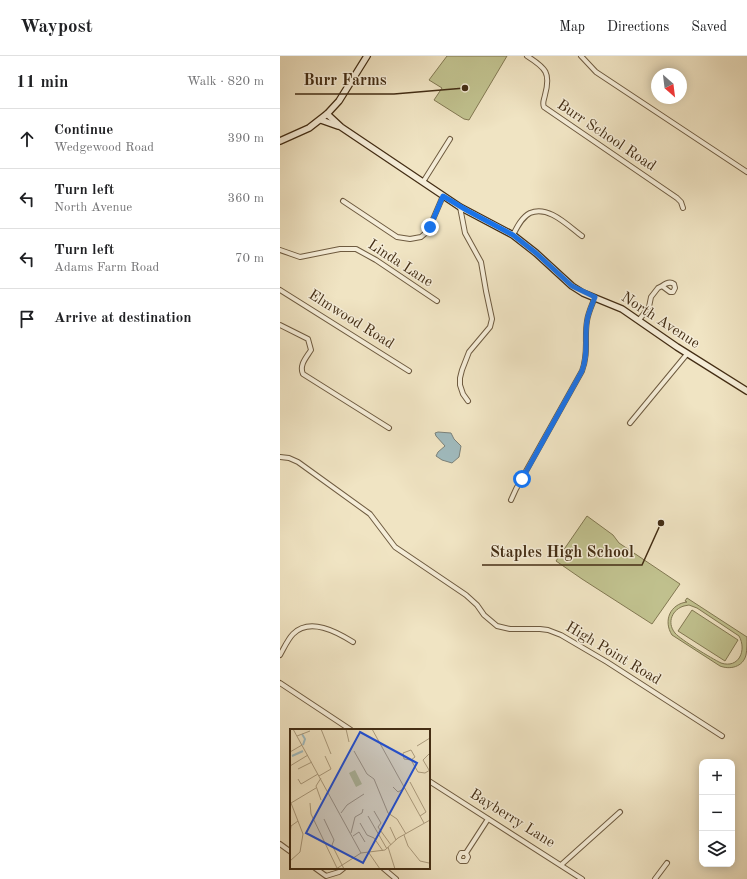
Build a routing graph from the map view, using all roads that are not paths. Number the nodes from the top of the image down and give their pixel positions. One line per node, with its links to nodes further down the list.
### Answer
1 (367, 56): 4 (street)
2 (527, 56): 14 (street, Burr School Road)
3 (581, 56): 9 (street)
4 (327, 114): 5 (street); 6 (street, North Avenue)
5 (321, 120): 6 (street, North Avenue); 8 (street)
6 (341, 127): 10 (street, North Avenue)
7 (450, 139): 10 (street)
8 (280, 141)
9 (747, 172)
10 (423, 182): 11 (street, North Avenue)
11 (443, 196): 12 (street); 13 (street, North Avenue)
12 (343, 200)
13 (460, 207): 15 (street, North Avenue); 27 (street)
14 (683, 208)
15 (513, 235): 16 (street); 20 (street, North Avenue)
16 (582, 236)
17 (280, 250): 21 (street, Linda Lane)
18 (662, 286): 22 (street)
19 (280, 290): 25 (street, Elmwood Road)
20 (595, 297): 22 (street, North Avenue); 31 (street)
21 (437, 301)
22 (639, 320): 24 (street, North Avenue)
23 (280, 325): 29 (street)
24 (687, 354): 26 (street, North Avenue); 28 (street)
25 (409, 371)
26 (747, 391)
27 (468, 401)
28 (630, 423)
29 (389, 428)
30 (280, 457): 36 (street, High Point Road)
31 (511, 500)
32 (353, 642): 33 (street)
33 (280, 655)
34 (280, 683): 35 (street)
35 (349, 729)
36 (722, 736)
37 (430, 782): 39 (street, Bayberry Lane)
38 (620, 812): 44 (street)
39 (488, 819): 42 (street); 44 (street, Bayberry Lane)
40 (280, 844): 41 (street)
41 (290, 851)
42 (466, 853)
43 (667, 864): 51 (street)
44 (562, 865): 50 (street, Bayberry Lane)
45 (316, 869): 48 (street)
46 (343, 869): 48 (street)
47 (384, 869): 49 (street)
48 (326, 877)
49 (396, 879)
50 (582, 879)
51 (655, 879)

